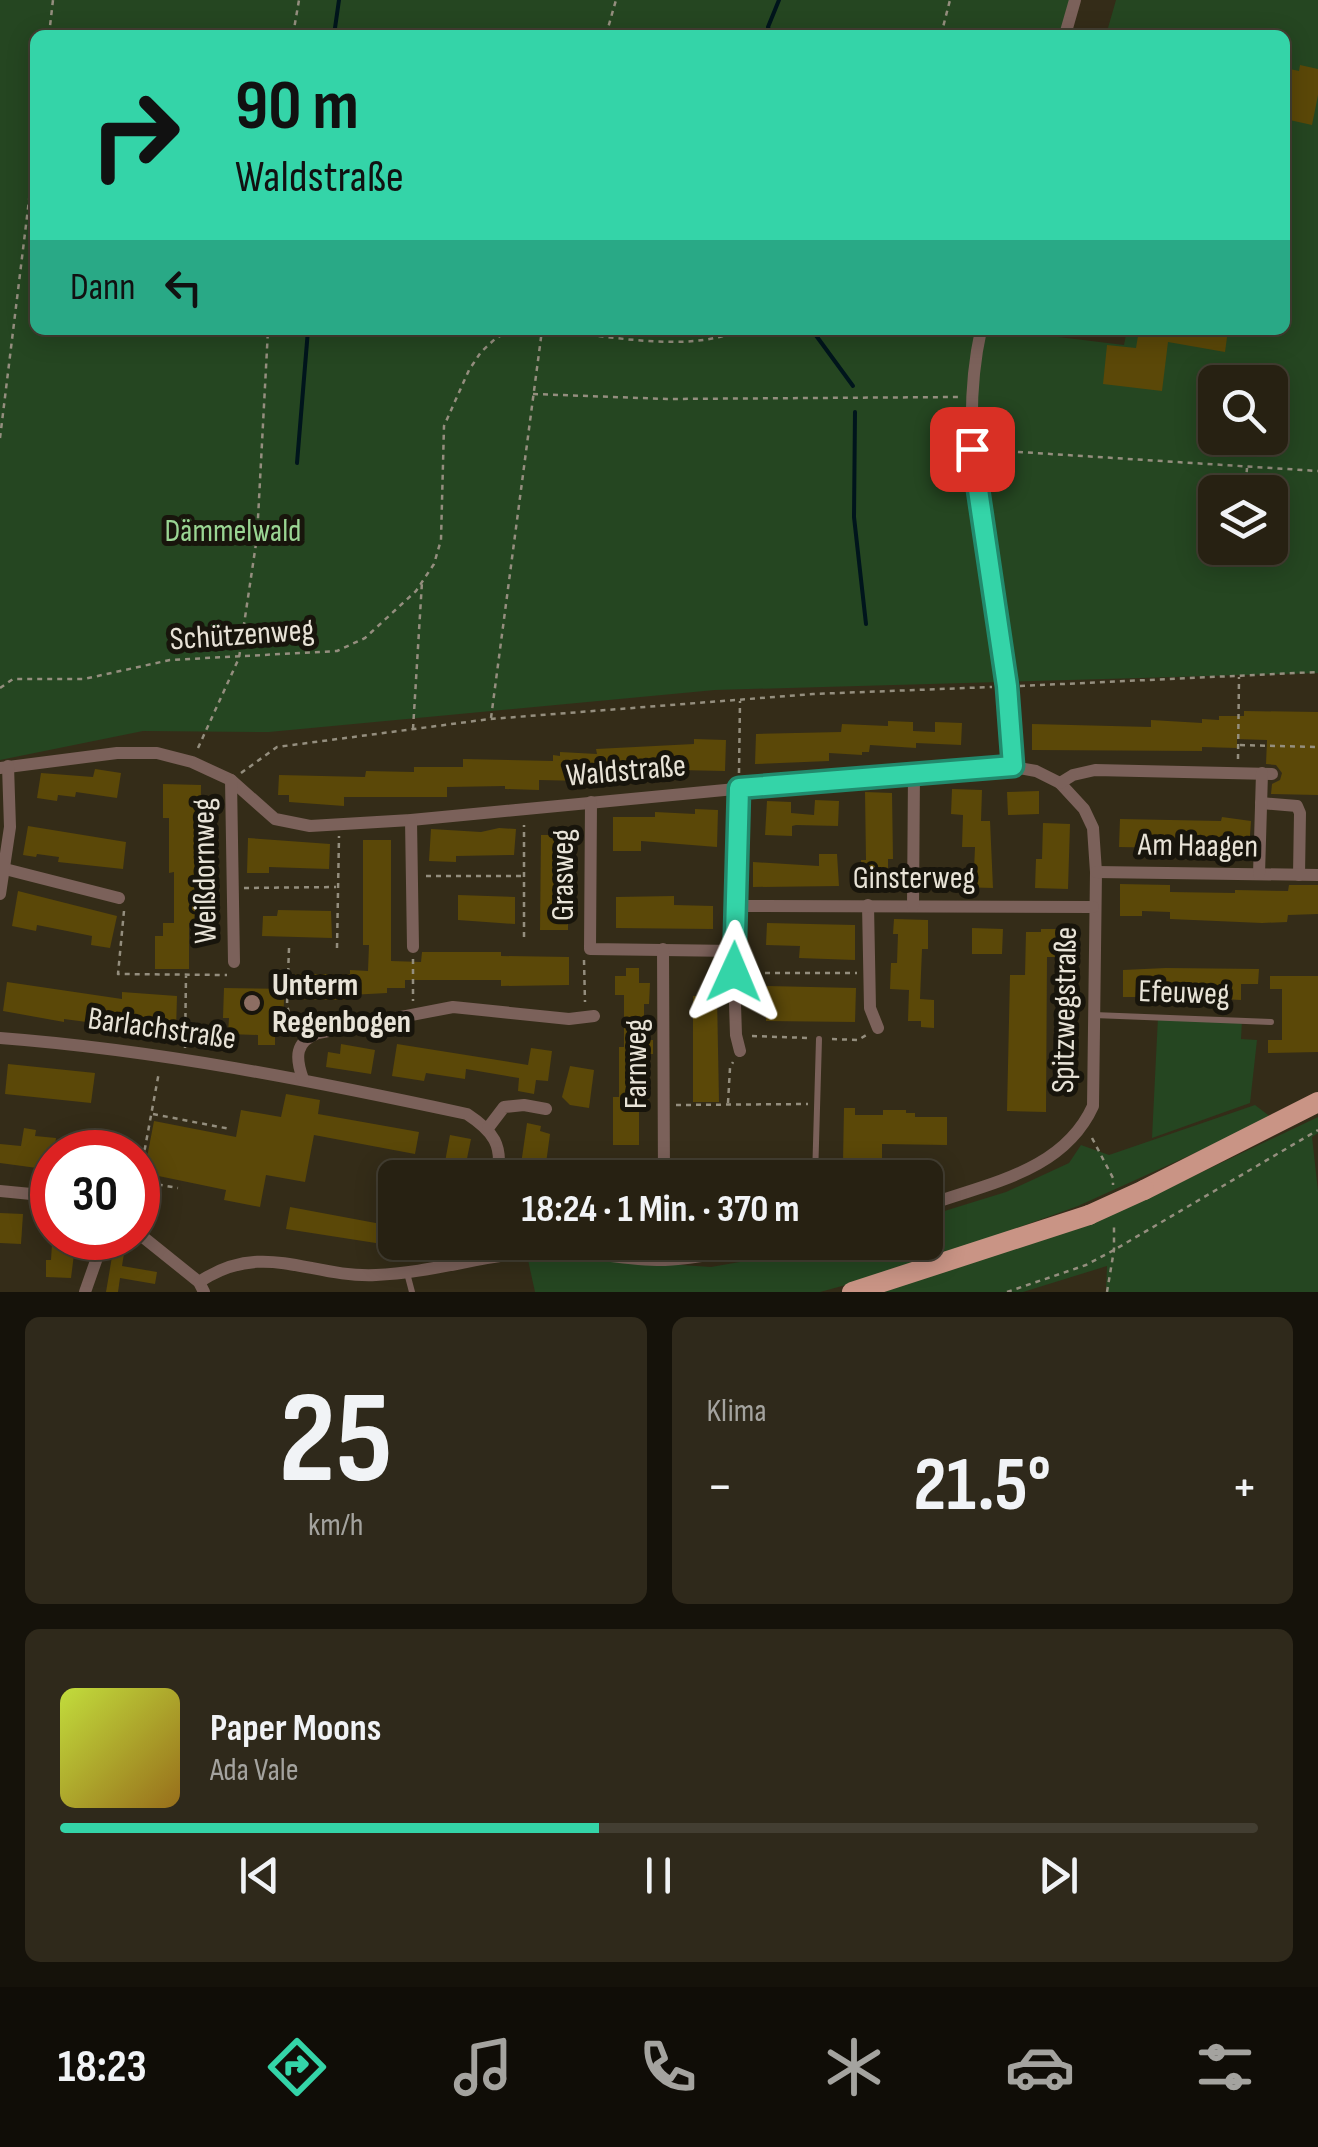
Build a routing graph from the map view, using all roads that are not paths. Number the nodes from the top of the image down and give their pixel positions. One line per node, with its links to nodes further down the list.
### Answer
1 (1075, 0): 2 (street)
2 (1066, 30)
3 (980, 335): 4 (street)
4 (1013, 766): 6 (street, Waldstraße); 8 (street, Waldstraße)
5 (4, 767): 7 (street, Waldstraße); 13 (street)
6 (914, 772): 9 (street, Waldstraße); 22 (street)
7 (231, 780): 12 (street, Waldstraße); 27 (street, Weißdornweg)
8 (1060, 783): 11 (street); 14 (street, Spitzwegstraße)
9 (739, 788): 10 (street, Waldstraße); 21 (street)
10 (591, 802): 12 (street, Waldstraße); 25 (street, Grasweg)
11 (1261, 802): 15 (street); 16 (street, Am Haagen)
12 (411, 820): 24 (street)
13 (4, 869): 18 (street); 19 (street)
14 (1096, 872): 15 (street, Am Haagen); 23 (street, Spitzwegstraße)
15 (1259, 874): 16 (street, Am Haagen)
16 (1299, 874): 17 (street, Am Haagen)
17 (1318, 875)
18 (0, 894)
19 (119, 898)
20 (868, 905): 21 (street, Ginsterweg); 22 (street, Ginsterweg); 31 (street)
21 (734, 906): 26 (street)
22 (912, 906): 23 (street, Ginsterweg)
23 (1093, 907): 28 (street, Spitzwegstraße)
24 (413, 947)
25 (663, 950): 26 (street); 40 (street, Farnweg)
26 (734, 951): 34 (street)
27 (234, 962)
28 (1094, 1014): 30 (lane, Efeuweg); 44 (street, Spitzwegstraße)
29 (594, 1016): 35 (street)
30 (1271, 1022)
31 (878, 1028)
32 (0, 1038): 35 (street, Barlachstraße)
33 (819, 1038): 41 (lane)
34 (740, 1051)
35 (303, 1079): 38 (street, Barlachstraße)
36 (1318, 1102): 52 (main road, bridge)
37 (546, 1108): 38 (street)
38 (488, 1128): 39 (street)
39 (499, 1160)
40 (664, 1160)
41 (815, 1160)
42 (0, 1191): 43 (street)
43 (30, 1194)
44 (943, 1199)
45 (160, 1252): 49 (street)
46 (96, 1260): 50 (street)
47 (448, 1260): 48 (street)
48 (407, 1272): 49 (street); 51 (lane)
49 (201, 1287)
50 (85, 1292)
51 (412, 1292)
52 (852, 1292)

